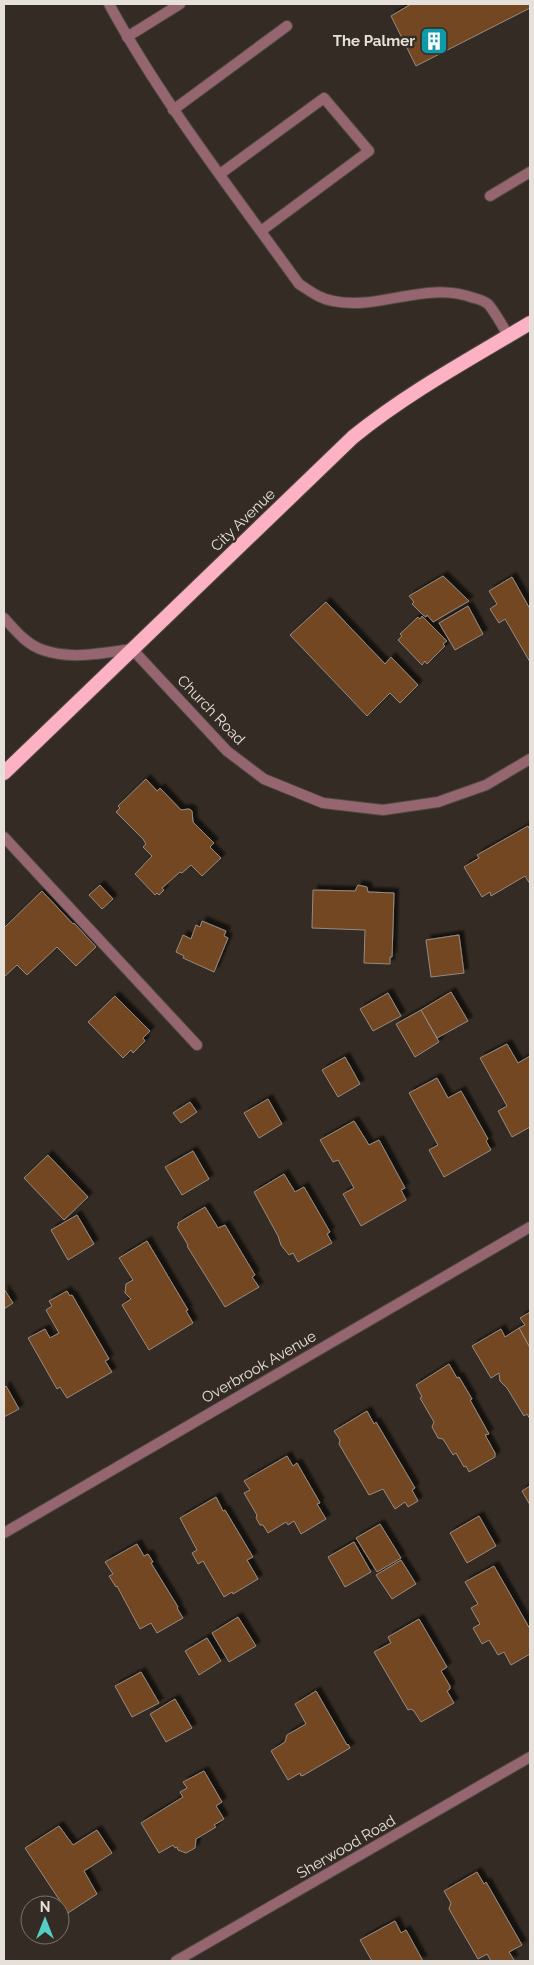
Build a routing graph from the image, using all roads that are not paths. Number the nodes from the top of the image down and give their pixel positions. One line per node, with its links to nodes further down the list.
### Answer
1 (109, 4): 4 (street)
2 (180, 4): 4 (street)
3 (287, 26): 5 (street)
4 (127, 37): 5 (street)
5 (174, 110): 7 (street)
6 (530, 172): 8 (street)
7 (220, 174): 9 (street); 9 (street)
8 (490, 196)
9 (261, 231): 11 (street)
10 (530, 324): 11 (highway, City Avenue)
11 (509, 336): 13 (highway, City Avenue)
12 (4, 618): 13 (street)
13 (132, 649): 14 (street, Church Road); 15 (highway, City Avenue)
14 (530, 759)
15 (4, 773)
16 (4, 837): 17 (street)
17 (197, 1045)
18 (530, 1227): 19 (street, Overbrook Avenue)
19 (4, 1533)
20 (530, 1757): 21 (street, Sherwood Road)
21 (176, 1961)

